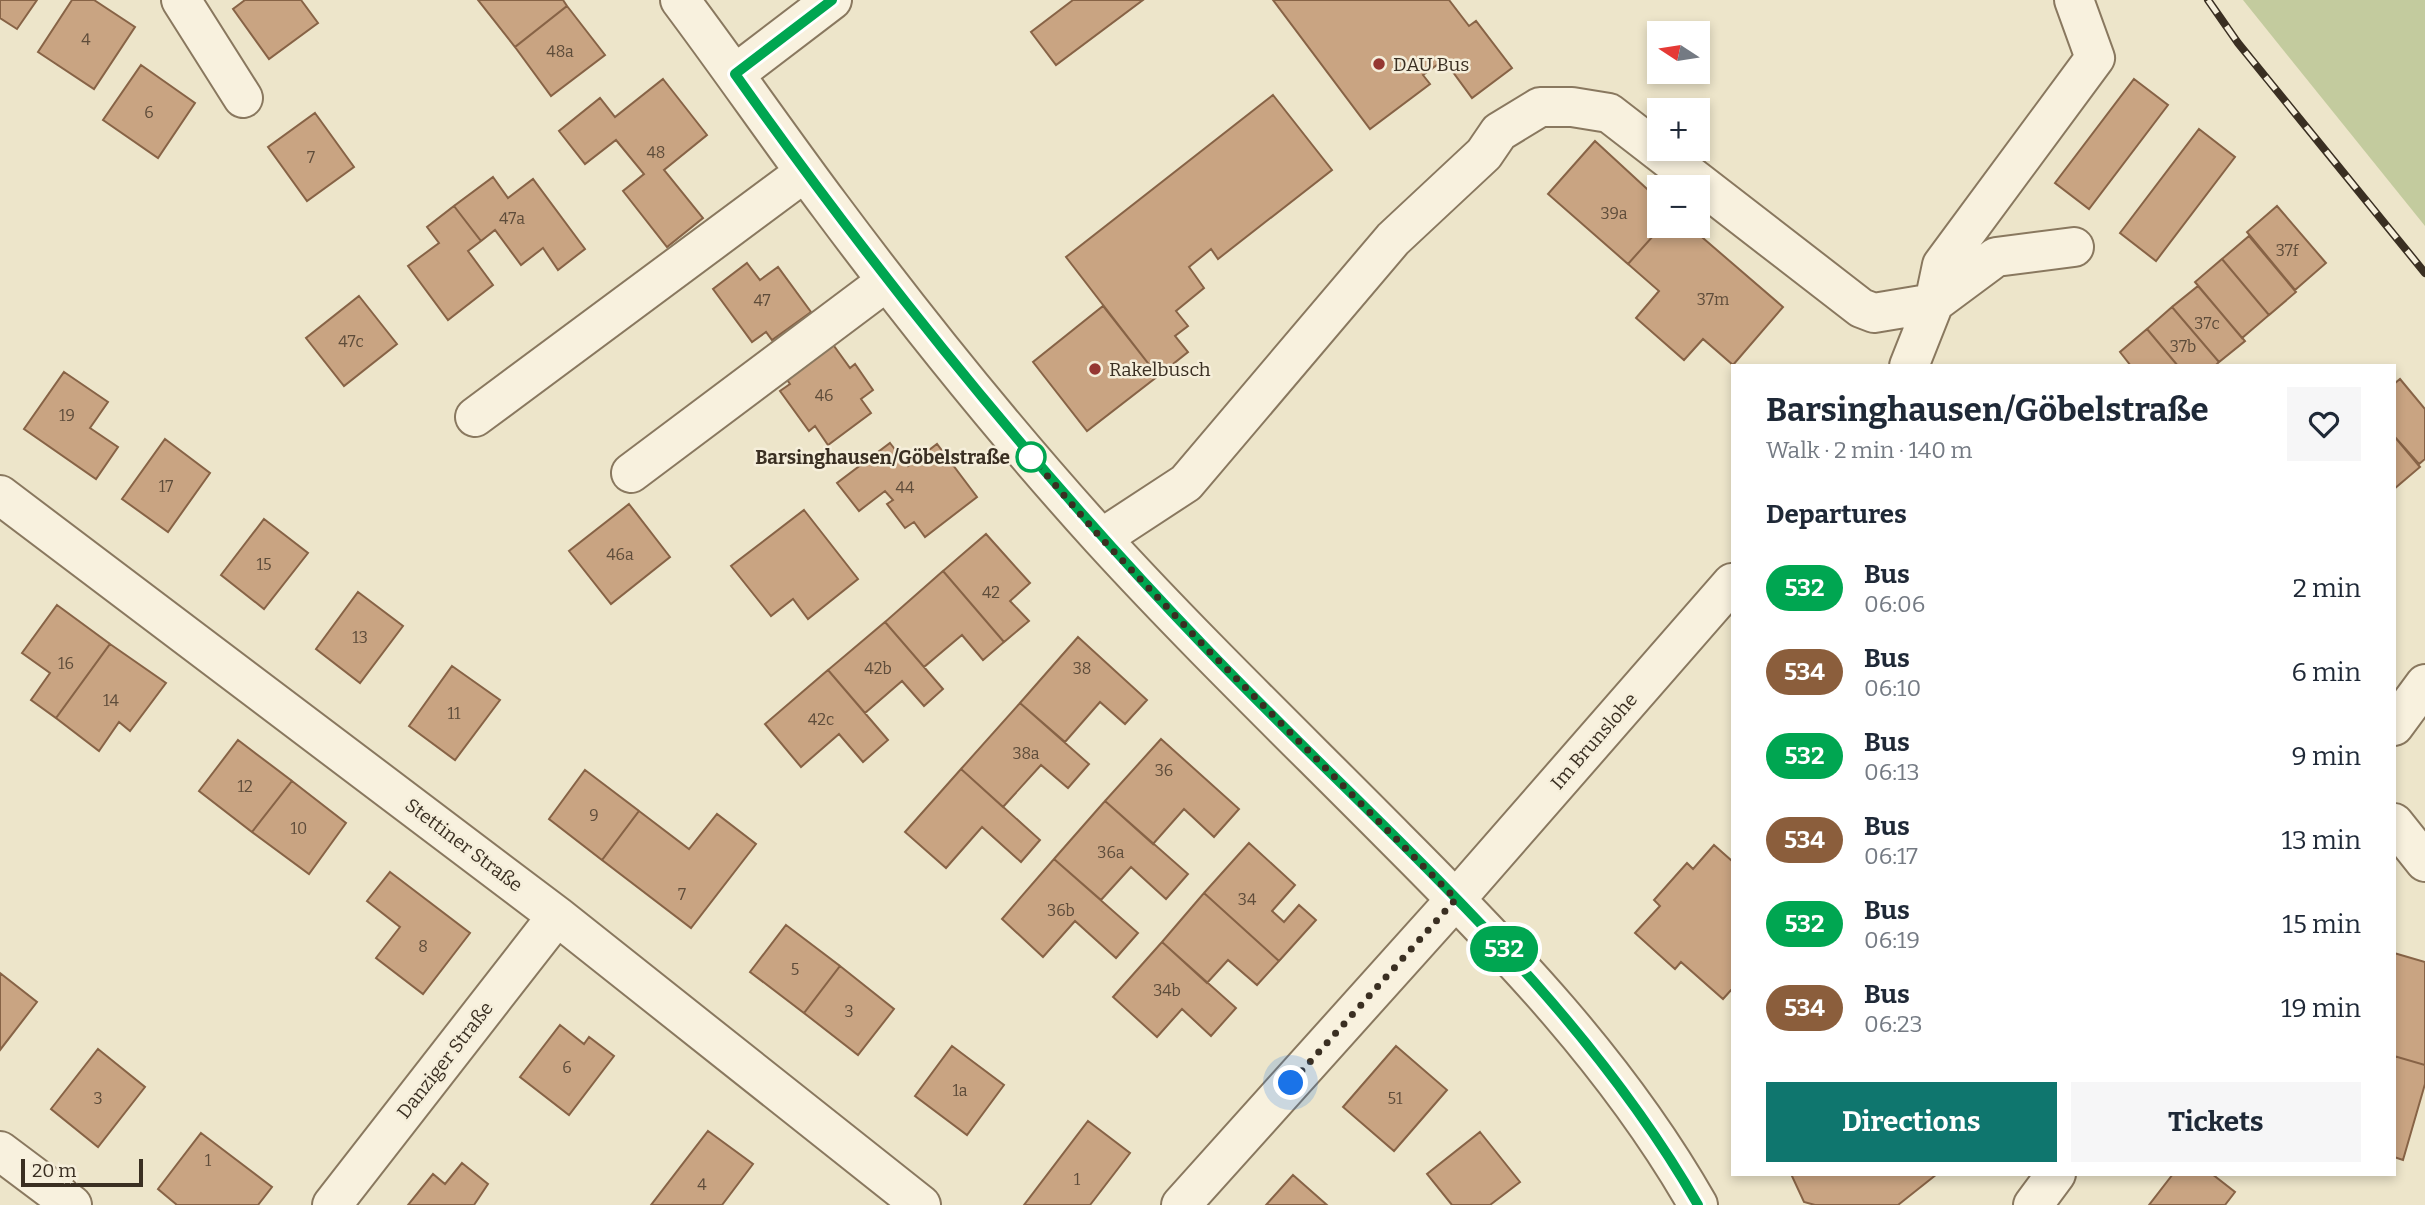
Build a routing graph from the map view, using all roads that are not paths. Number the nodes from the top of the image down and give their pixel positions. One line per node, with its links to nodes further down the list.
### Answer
1 (181, 0): 6 (street)
2 (680, 0): 5 (street)
3 (832, 0): 5 (street)
4 (2074, 0): 10 (street)
5 (735, 74): 7 (street)
6 (243, 98)
7 (805, 172): 9 (street); 12 (street)
8 (2074, 247): 10 (street)
9 (887, 281): 13 (street); 15 (street)
10 (1934, 303): 11 (street); 15 (street)
11 (1910, 364)
12 (475, 417)
13 (631, 473)
14 (0, 495): 22 (street, Stettiner Straße)
15 (1101, 538): 21 (street)
16 (1731, 584): 21 (street, Im Brunslohe)
17 (2425, 684): 18 (street)
18 (2396, 723)
19 (2396, 826): 20 (street)
20 (2425, 862)
21 (1456, 899): 28 (street, Im Brunslohe); 29 (street)
22 (557, 916): 26 (street, Danziger Straße); 27 (street, Stettiner Straße)
23 (0, 1151): 25 (street)
24 (2055, 1176): 30 (street)
25 (72, 1205)
26 (332, 1205)
27 (921, 1205)
28 (1181, 1205)
29 (1699, 1205)
30 (2033, 1205)

